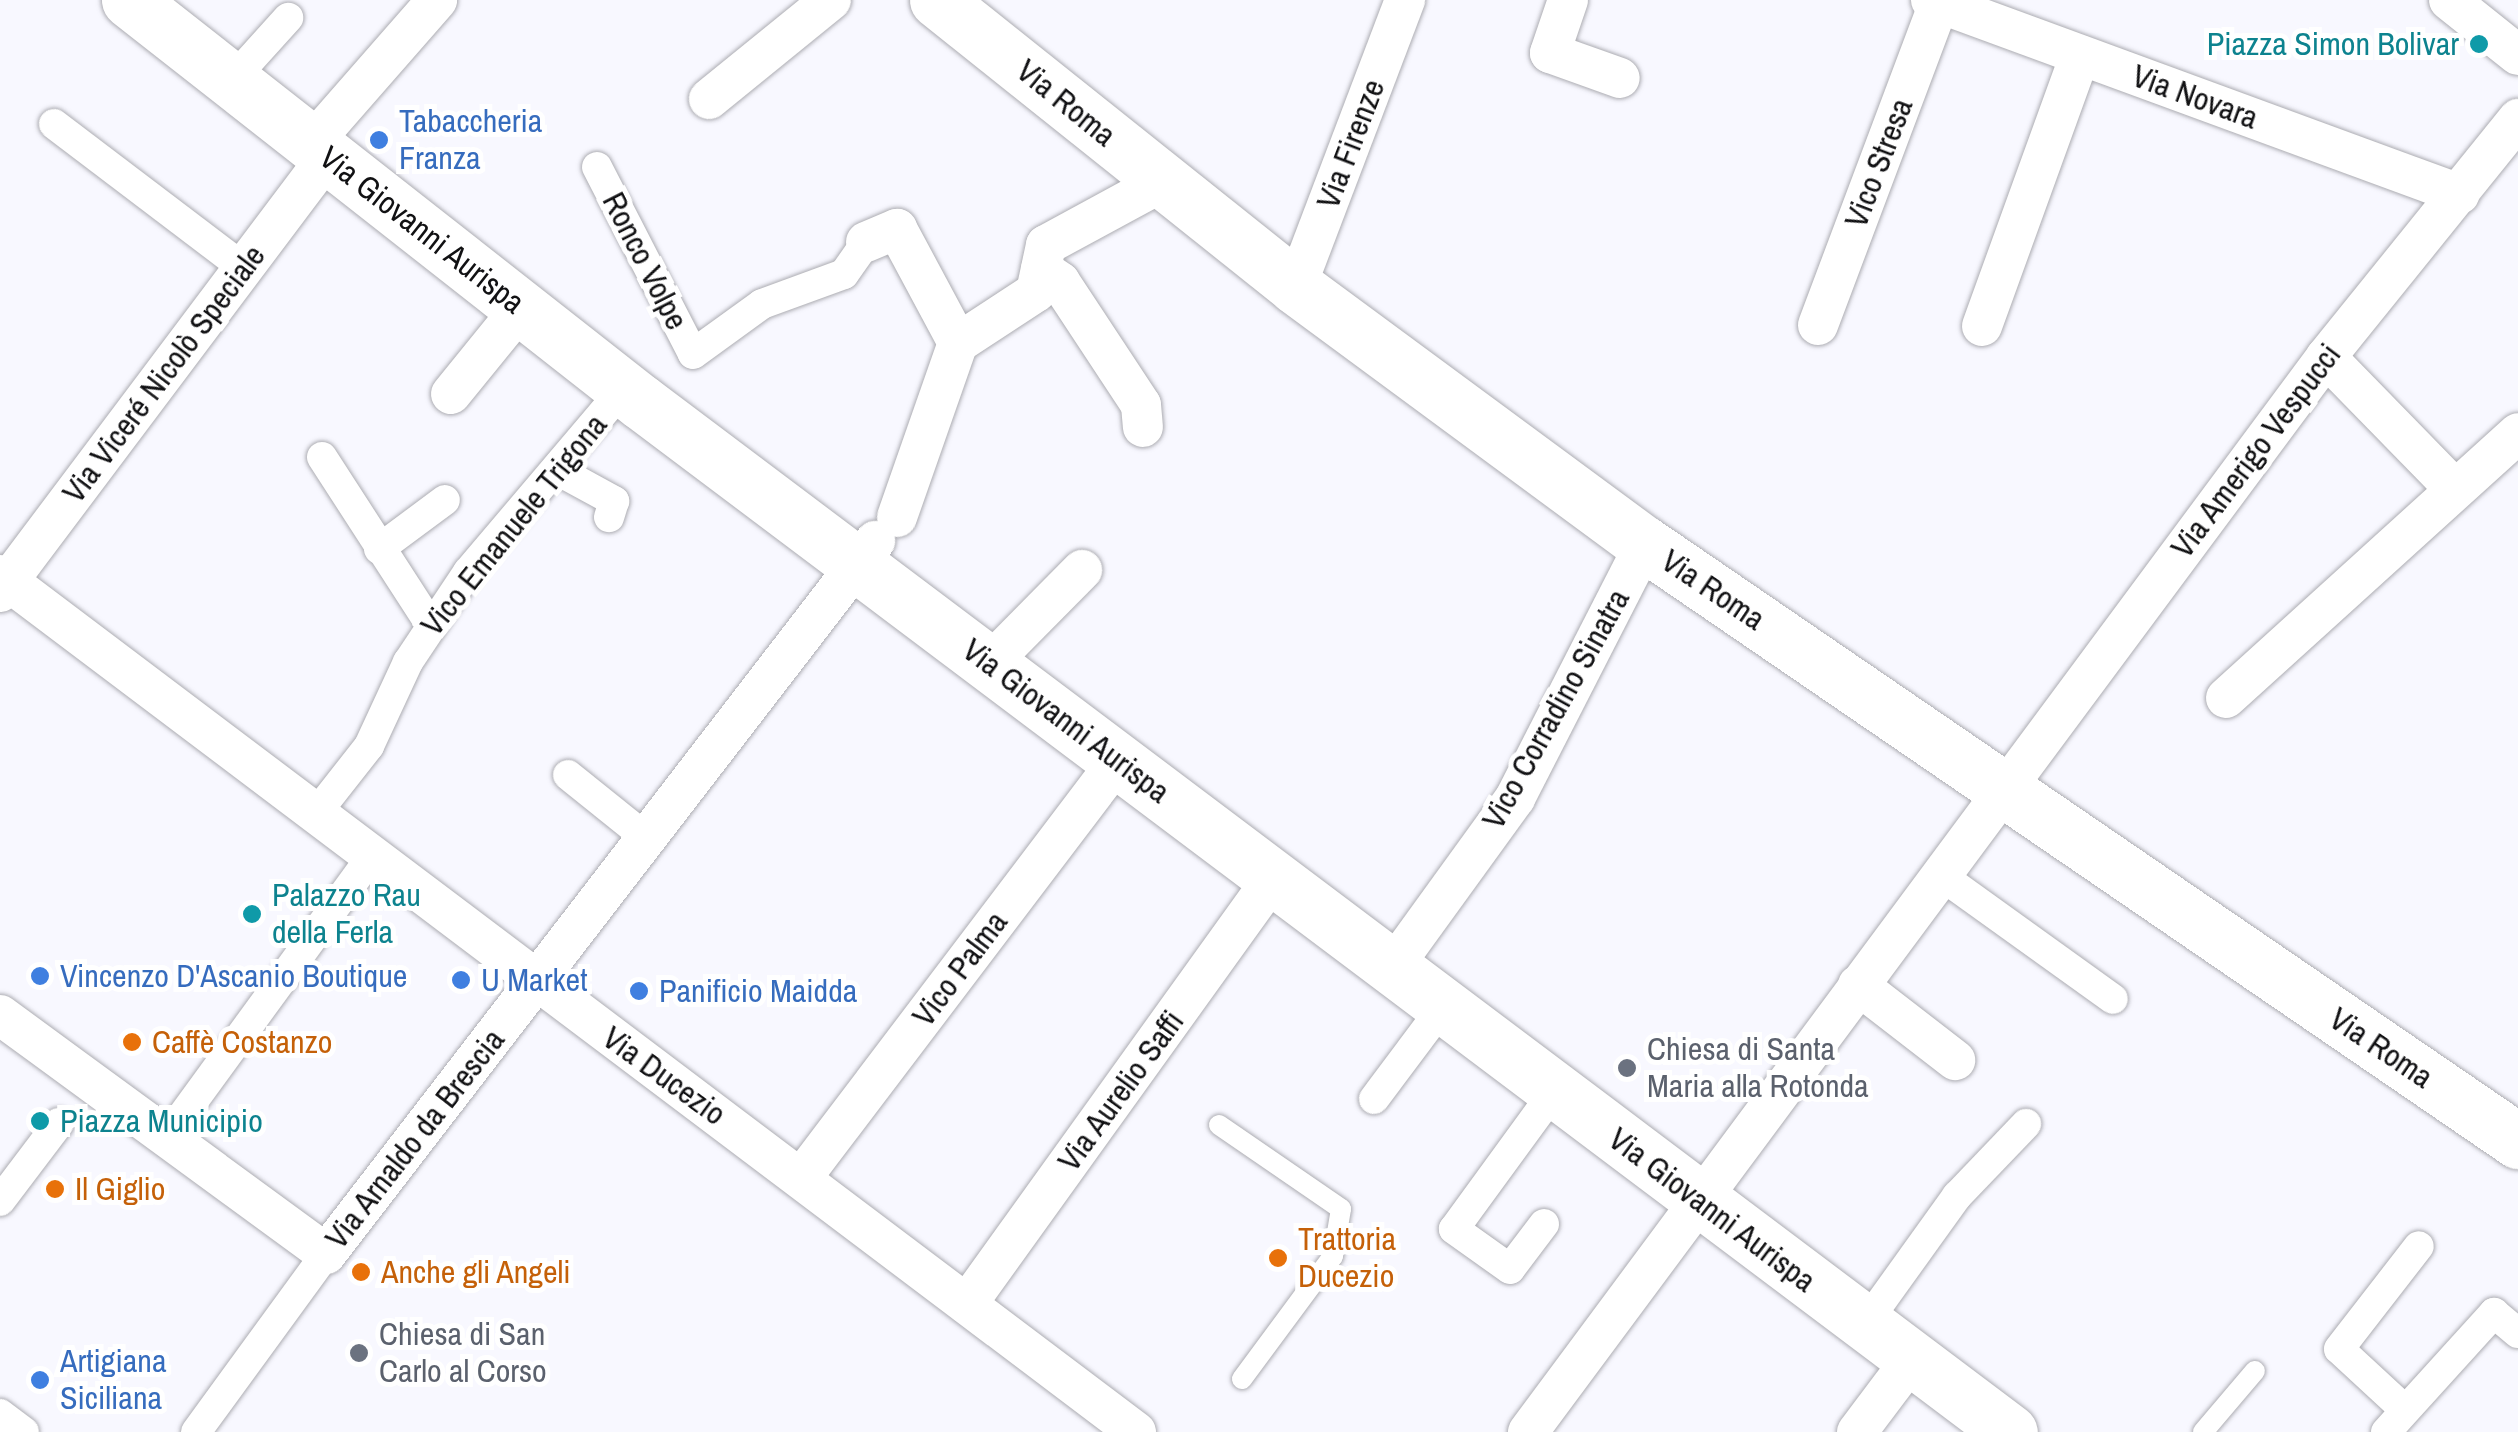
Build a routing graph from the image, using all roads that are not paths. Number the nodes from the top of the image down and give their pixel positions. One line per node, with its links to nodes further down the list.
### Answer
1 (131, 0): 13 (main road, Via Giovanni Aurispa)
2 (831, 0): 14 (street)
3 (937, 0): 19 (main road, Via Roma)
4 (1406, 0): 24 (street, Via Firenze)
5 (1568, 0): 12 (street)
6 (2448, 0): 11 (street)
7 (1937, 1): 10 (street, Via Novara); 26 (street, Vico Stresa)
8 (442, 2): 17 (street, Via Viceré Nicolò Speciale)
9 (288, 18): 13 (street)
10 (2080, 55): 20 (street, Via Novara); 27 (street)
11 (2518, 55)
12 (1620, 78)
13 (232, 80): 17 (main road, Via Giovanni Aurispa)
14 (709, 99)
15 (2518, 119): 20 (street, Via Amerigo Vespucci)
16 (54, 124): 22 (street)
17 (319, 150): 22 (street, Via Viceré Nicolò Speciale); 25 (main road, Via Giovanni Aurispa)
18 (598, 167): 21 (street, Ronco Volpe)
19 (1164, 182): 23 (street); 24 (main road, Via Roma)
20 (2458, 194): 29 (street, Via Amerigo Vespucci)
21 (866, 242): 28 (street)
22 (244, 268): 43 (street, Via Viceré Nicolò Speciale)
23 (1040, 270): 28 (street); 32 (street)
24 (1296, 287): 40 (main road, Via Roma)
25 (521, 308): 30 (main road, Via Giovanni Aurispa); 31 (street)
26 (1818, 325)
27 (1982, 326)
28 (958, 343): 39 (street, Via Arnaldo da Brescia)
29 (2326, 357): 36 (street); 49 (street, Via Amerigo Vespucci)
30 (624, 388): 35 (street, Vico Emanuele Trigona); 39 (main road, Via Giovanni Aurispa)
31 (450, 394)
32 (1143, 427)
33 (2518, 433): 36 (street)
34 (322, 457): 41 (street)
35 (559, 471): 38 (street); 44 (street, Vico Emanuele Trigona)
36 (2455, 489): 46 (street)
37 (445, 500): 41 (street)
38 (609, 517)
39 (876, 539): 45 (main road, Via Giovanni Aurispa); 51 (street, Via Arnaldo da Brescia)
40 (1644, 544): 49 (main road, Via Roma); 55 (street, Vico Corradino Sinatra)
41 (379, 549): 44 (street)
42 (1082, 570): 45 (street)
43 (3, 583): 50 (street, Via Ducezio)
44 (430, 624): 50 (street, Vico Emanuele Trigona)
45 (990, 663): 47 (main road, Via Giovanni Aurispa)
46 (2226, 698)
47 (1116, 762): 54 (main road, Via Giovanni Aurispa); 69 (street, Vico Palma)
48 (568, 774): 51 (street)
49 (2002, 788): 53 (street, Via Amerigo Vespucci); 68 (main road, Via Roma)
50 (314, 816): 52 (street, Via Ducezio)
51 (645, 838): 56 (street, Via Arnaldo da Brescia)
52 (370, 857): 56 (street, Via Ducezio); 67 (street)
53 (1939, 874): 57 (street, Via Amerigo Vespucci); 58 (street)
54 (1274, 878): 55 (main road, Via Giovanni Aurispa); 75 (street, Via Aurelio Saffi)
55 (1392, 968): 59 (main road, Via Giovanni Aurispa)
56 (536, 983): 69 (street, Via Ducezio); 74 (street, Via Arnaldo da Brescia)
57 (1858, 985): 61 (street); 71 (street, Via Amerigo Vespucci)
58 (2112, 999)
59 (1442, 1008): 62 (main road, Via Giovanni Aurispa); 63 (street)
60 (0, 1014): 67 (street)
61 (1955, 1060)
62 (1554, 1092): 71 (main road, Via Giovanni Aurispa); 72 (street)
63 (1374, 1099)
64 (60, 1123): 70 (street)
65 (2026, 1124): 76 (street)
66 (1219, 1125): 80 (lane)
67 (166, 1137): 74 (street)
68 (2518, 1141)
69 (802, 1176): 75 (street, Via Ducezio)
70 (0, 1201)
71 (1701, 1204): 76 (main road, Via Giovanni Aurispa); 87 (street, Via Amerigo Vespucci)
72 (1544, 1224)
73 (2419, 1246): 82 (street)
74 (326, 1254): 85 (street, Via Arnaldo da Brescia)
75 (967, 1304): 86 (street, Via Ducezio)
76 (1865, 1324): 78 (main road, Via Giovanni Aurispa)
77 (2518, 1332): 82 (street)
78 (1912, 1360): 83 (main road, Via Giovanni Aurispa); 88 (street)
79 (2255, 1371): 89 (lane)
80 (1242, 1379)
81 (0, 1414): 84 (street)
82 (2395, 1420)
83 (2008, 1431)
84 (24, 1432)
85 (196, 1432)
86 (1136, 1432)
87 (1528, 1432)
88 (1857, 1432)
89 (2203, 1432)

